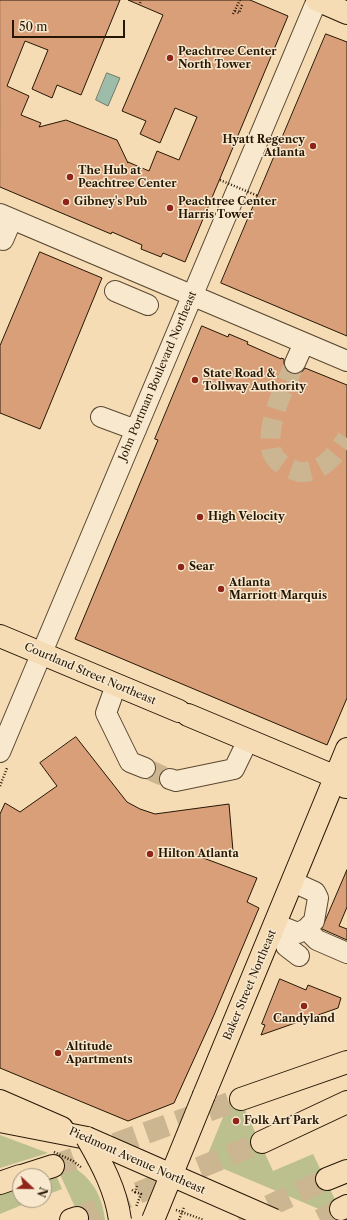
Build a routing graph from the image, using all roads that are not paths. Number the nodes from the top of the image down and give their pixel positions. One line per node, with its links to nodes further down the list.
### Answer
1 (317, 0): 2 (main road); 6 (street, John Portman Boulevard Northeast)
2 (347, 13)
3 (6, 217): 4 (street); 6 (street)
4 (8, 242)
5 (115, 291): 7 (street)
6 (192, 296): 8 (street); 12 (street, John Portman Boulevard Northeast)
7 (148, 305)
8 (304, 342): 9 (street); 10 (street)
9 (347, 361)
10 (295, 363)
11 (101, 417): 12 (street)
12 (136, 430): 14 (street, John Portman Boulevard Northeast)
13 (0, 636): 14 (main road, Courtland Street Northeast)
14 (41, 654): 15 (main road, Courtland Street Northeast); 18 (street, John Portman Boulevard Northeast)
15 (116, 685): 16 (main road, Courtland Street Northeast); 19 (street)
16 (248, 740): 20 (street); 21 (main road, Courtland Street Northeast)
17 (347, 749): 21 (main road, Baker Street Northeast)
18 (0, 752)
19 (145, 768)
20 (170, 779)
21 (343, 780): 22 (main road, Baker Street Northeast)
22 (293, 882): 23 (main road, Baker Street Northeast); 24 (street)
23 (275, 924): 24 (street); 36 (main road, Baker Street Northeast, bridge)
24 (306, 929): 25 (street)
25 (347, 953)
26 (347, 1062): 27 (main road)
27 (241, 1099)
28 (0, 1101): 31 (main road, Piedmont Avenue Northeast)
29 (347, 1102): 32 (main road)
30 (0, 1121): 31 (main road)
31 (87, 1138): 36 (main road, Piedmont Avenue Northeast, bridge); 40 (main road, bridge)
32 (262, 1142)
33 (54, 1159): 34 (main road)
34 (37, 1168)
35 (347, 1171): 38 (main road)
36 (171, 1176): 41 (main road, Baker Street Northeast, bridge); 42 (main road, Piedmont Avenue Northeast, bridge)
37 (12, 1179): 39 (main road)
38 (327, 1179)
39 (0, 1183)
40 (120, 1220)
41 (153, 1220)
42 (274, 1220)

